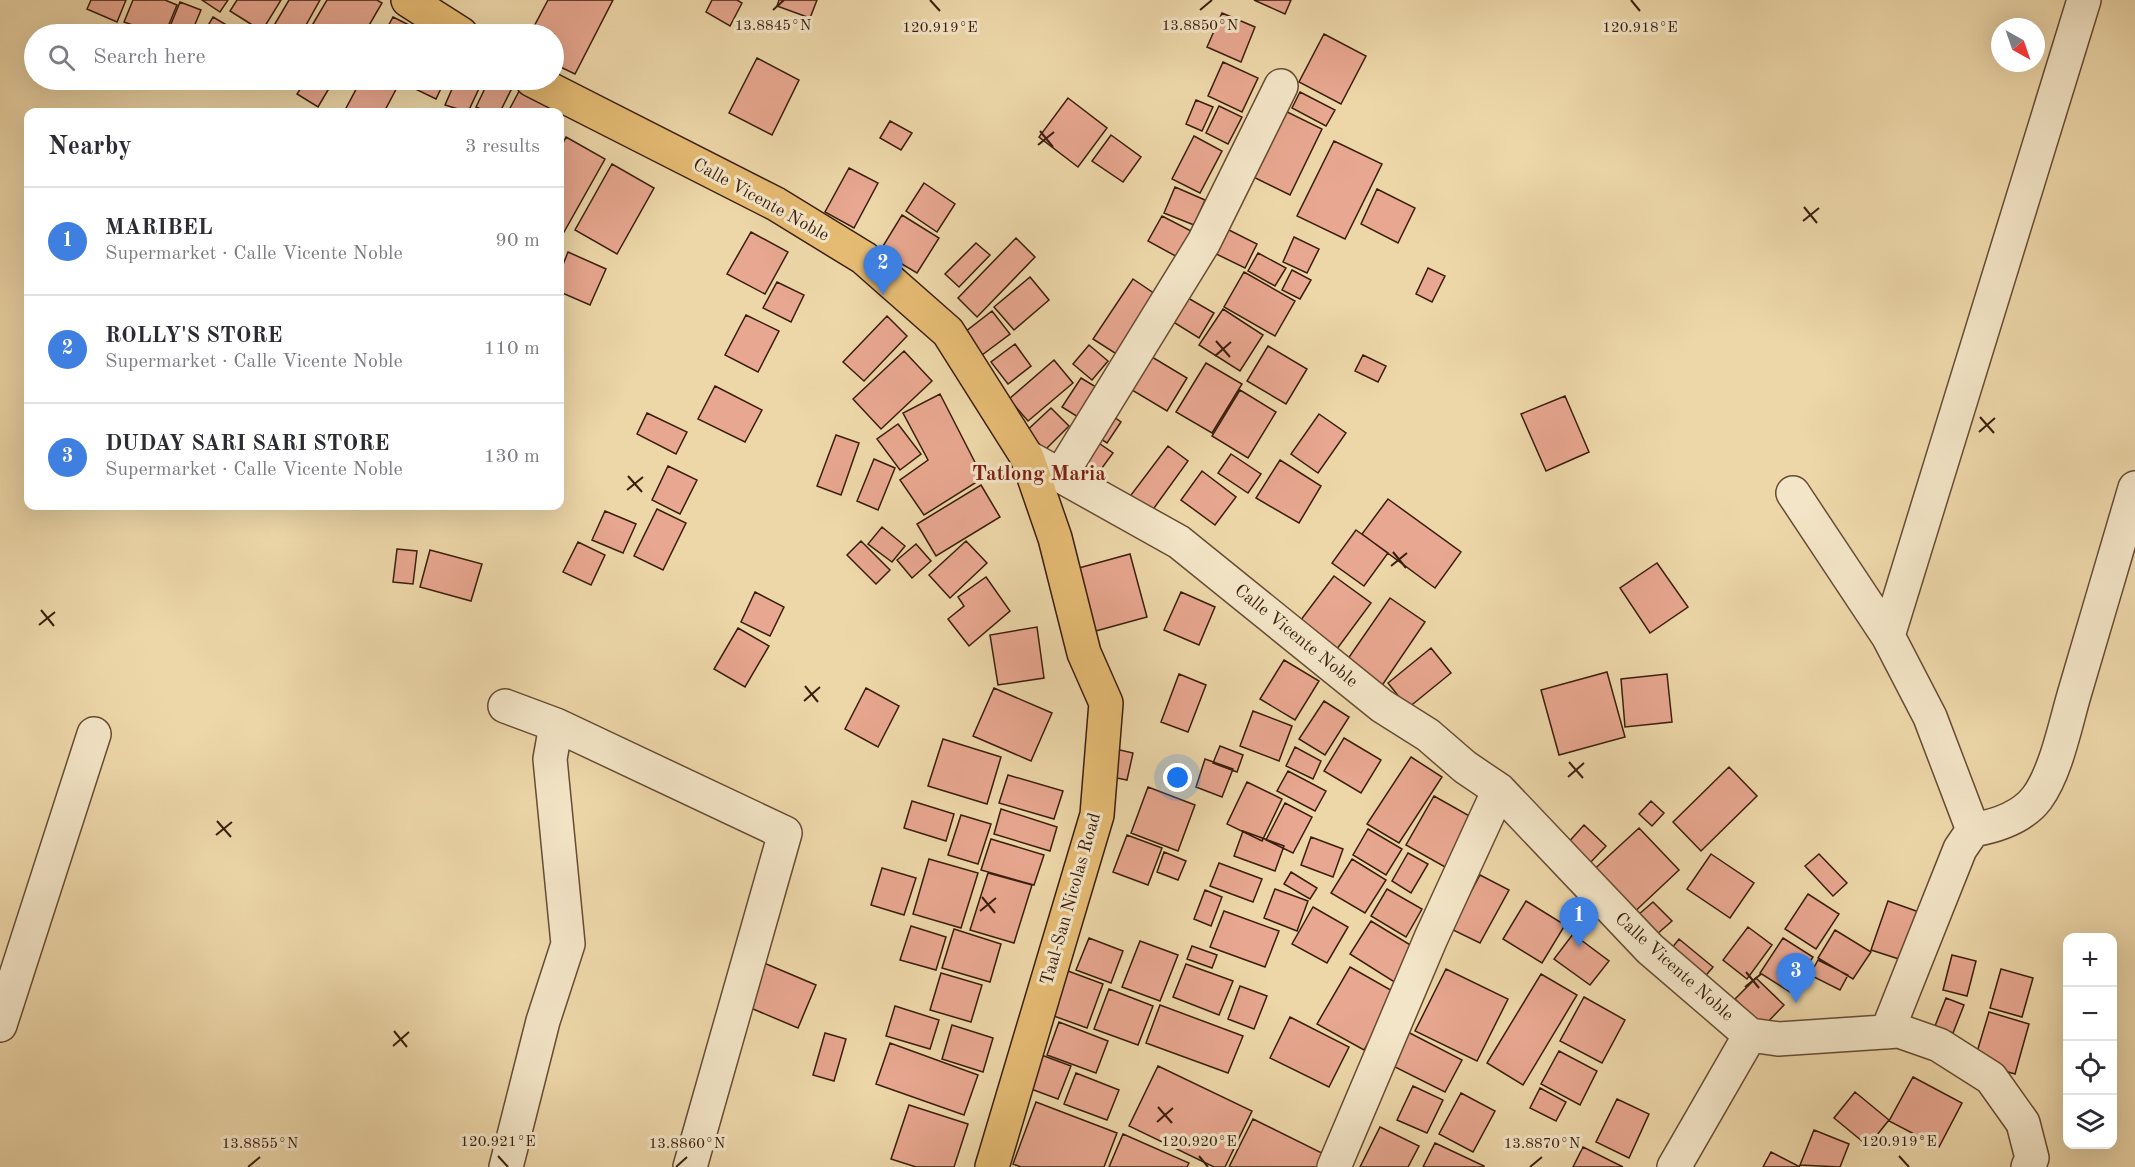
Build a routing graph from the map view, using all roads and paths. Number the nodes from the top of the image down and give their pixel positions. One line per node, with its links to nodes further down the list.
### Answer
1 (408, 0): 3 (main road)
2 (2084, 0): 10 (street)
3 (445, 24)
4 (1281, 86): 7 (street)
5 (552, 90): 6 (main road, Calle Vicente Noble)
6 (1027, 458): 7 (street, Calle Vicente Noble); 21 (main road, Taal-San Nicolas Road)
7 (1060, 476): 14 (street, Calle Vicente Noble)
8 (2135, 488): 15 (street)
9 (1793, 493): 10 (street)
10 (1888, 636): 15 (street)
11 (505, 706): 12 (street)
12 (556, 725): 19 (street); 20 (street)
13 (94, 734): 16 (street)
14 (1499, 790): 18 (street, Calle Vicente Noble); 22 (street)
15 (1973, 830): 17 (street)
16 (0, 1025)
17 (1887, 1032): 18 (street, Calle Vicente Noble); 24 (street, Calle Vicente Noble)
18 (1750, 1035): 23 (street)
19 (506, 1167)
20 (690, 1167)
21 (992, 1167)
22 (1334, 1167)
23 (1674, 1167)
24 (2028, 1167)

